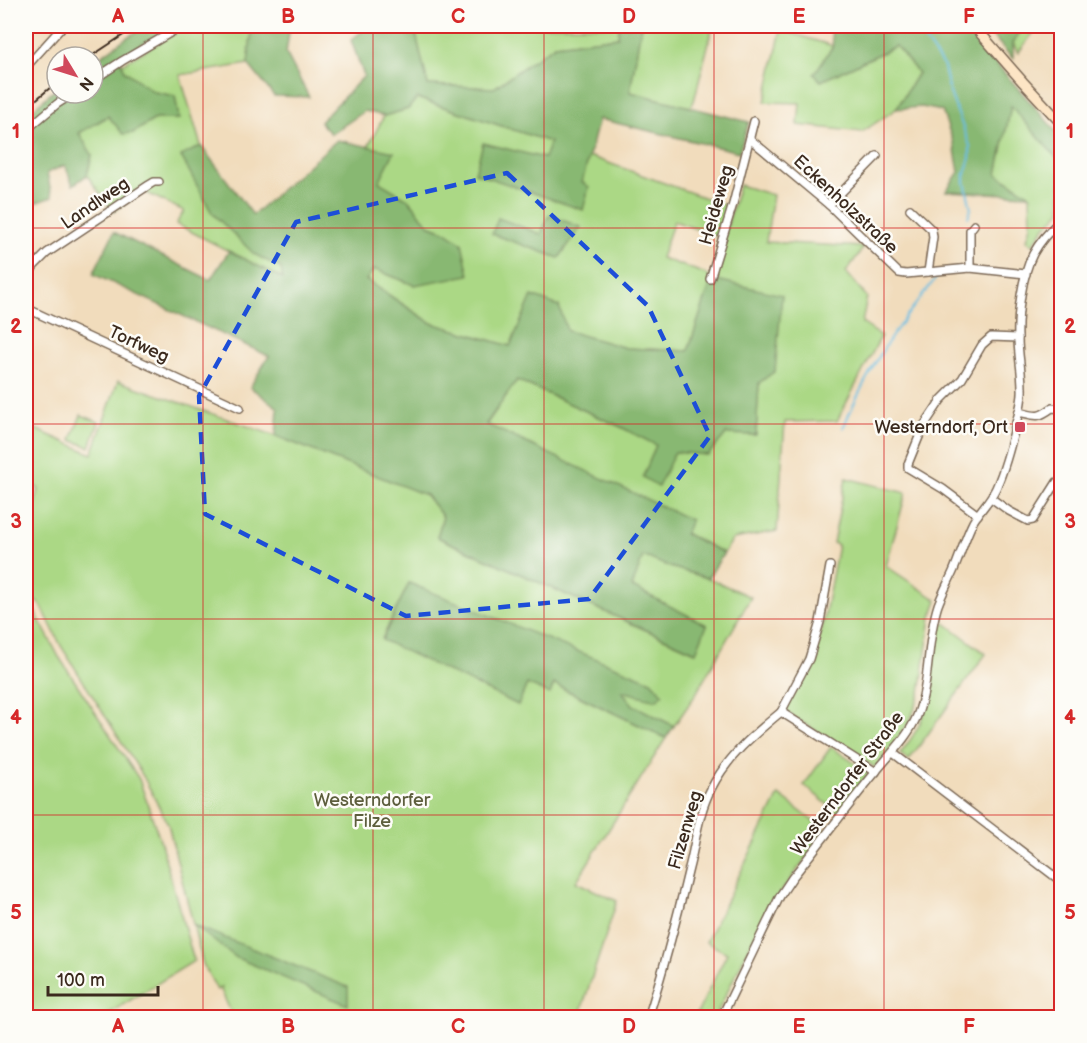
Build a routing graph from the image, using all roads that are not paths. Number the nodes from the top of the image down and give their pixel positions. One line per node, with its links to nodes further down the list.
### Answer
1 (63, 26): 4 (street)
2 (182, 26): 5 (street)
3 (974, 26): 8 (main road)
4 (26, 67)
5 (105, 72)
6 (56, 105): 9 (street)
7 (754, 121): 10 (street, Heideweg)
8 (1062, 124)
9 (26, 130)
10 (750, 139): 13 (street, Eckenholzstraße); 21 (street, Heideweg)
11 (877, 156): 13 (street)
12 (159, 182): 20 (street, Landlweg)
13 (830, 205): 18 (street, Eckenholzstraße)
14 (910, 209): 18 (street)
15 (1062, 219): 19 (street, Westerndorfer Straße)
16 (974, 225): 17 (street)
17 (970, 268): 18 (street, Eckenholzstraße); 19 (street, Eckenholzstraße)
18 (928, 272)
19 (1026, 274): 23 (street, Westerndorfer Straße)
20 (26, 279)
21 (710, 279)
22 (26, 308): 24 (street, Torfweg)
23 (1018, 338): 26 (street, Westerndorfer Straße); 29 (street)
24 (240, 408)
25 (1062, 409): 26 (street)
26 (1018, 412): 28 (street, Westerndorfer Straße)
27 (1057, 482): 28 (street)
28 (991, 498): 29 (street, Westerndorfer Straße)
29 (978, 514): 32 (street, Westerndorfer Straße)
30 (830, 566): 31 (street)
31 (781, 712): 33 (street); 35 (street, Filzenweg)
32 (893, 753): 33 (street, Westerndorfer Straße); 34 (street)
33 (876, 772): 36 (street, Westerndorfer Straße)
34 (1062, 882)
35 (648, 1017)
36 (721, 1017)

